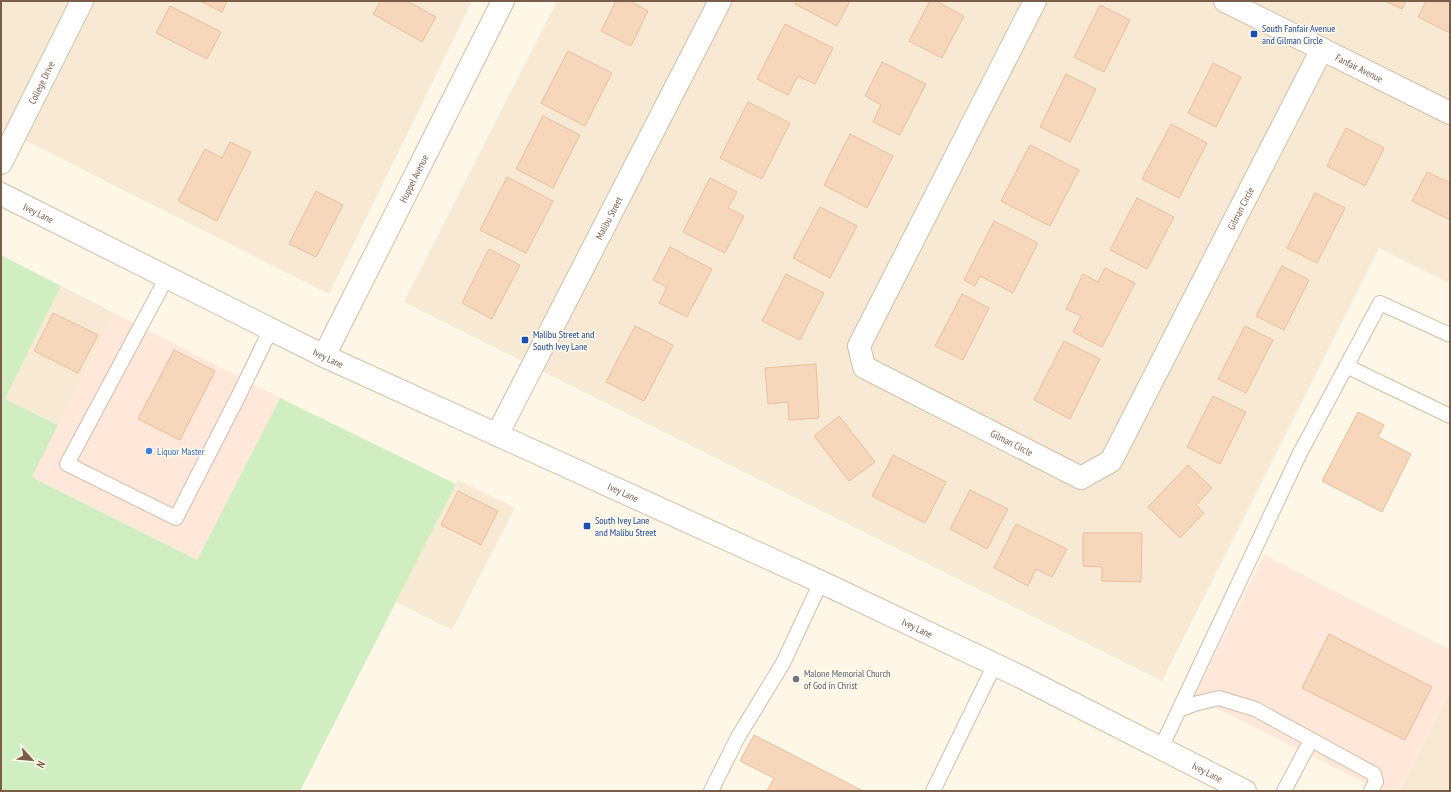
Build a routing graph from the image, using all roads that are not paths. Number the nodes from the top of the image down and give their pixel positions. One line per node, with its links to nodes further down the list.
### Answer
1 (82, 1): 8 (street, College Drive)
2 (503, 1): 13 (street, Huppel Avenue)
3 (720, 1): 16 (street, Malibu Street)
4 (1035, 1): 6 (street, Gilman Circle)
5 (1225, 1): 6 (street, Fanfair Avenue)
6 (1322, 49): 7 (street, Fanfair Avenue)
7 (1450, 113)
8 (1, 164)
9 (1, 194): 10 (street, Ivey Lane)
10 (167, 277): 11 (street, Ivey Lane); 11 (lane)
11 (271, 329): 13 (street, Ivey Lane)
12 (1450, 335): 14 (lane)
13 (324, 356): 16 (street, Ivey Lane)
14 (1346, 366): 15 (lane); 19 (lane)
15 (1450, 416)
16 (497, 435): 17 (street, Ivey Lane)
17 (821, 582): 18 (street, Ivey Lane); 22 (lane)
18 (995, 664): 21 (street, Ivey Lane); 23 (lane)
19 (1179, 710): 20 (lane); 21 (lane)
20 (1311, 740): 25 (lane); 26 (lane)
21 (1161, 748): 24 (street, Ivey Lane)
22 (710, 791)
23 (933, 791)
24 (1245, 791)
25 (1284, 791)
26 (1371, 791)

